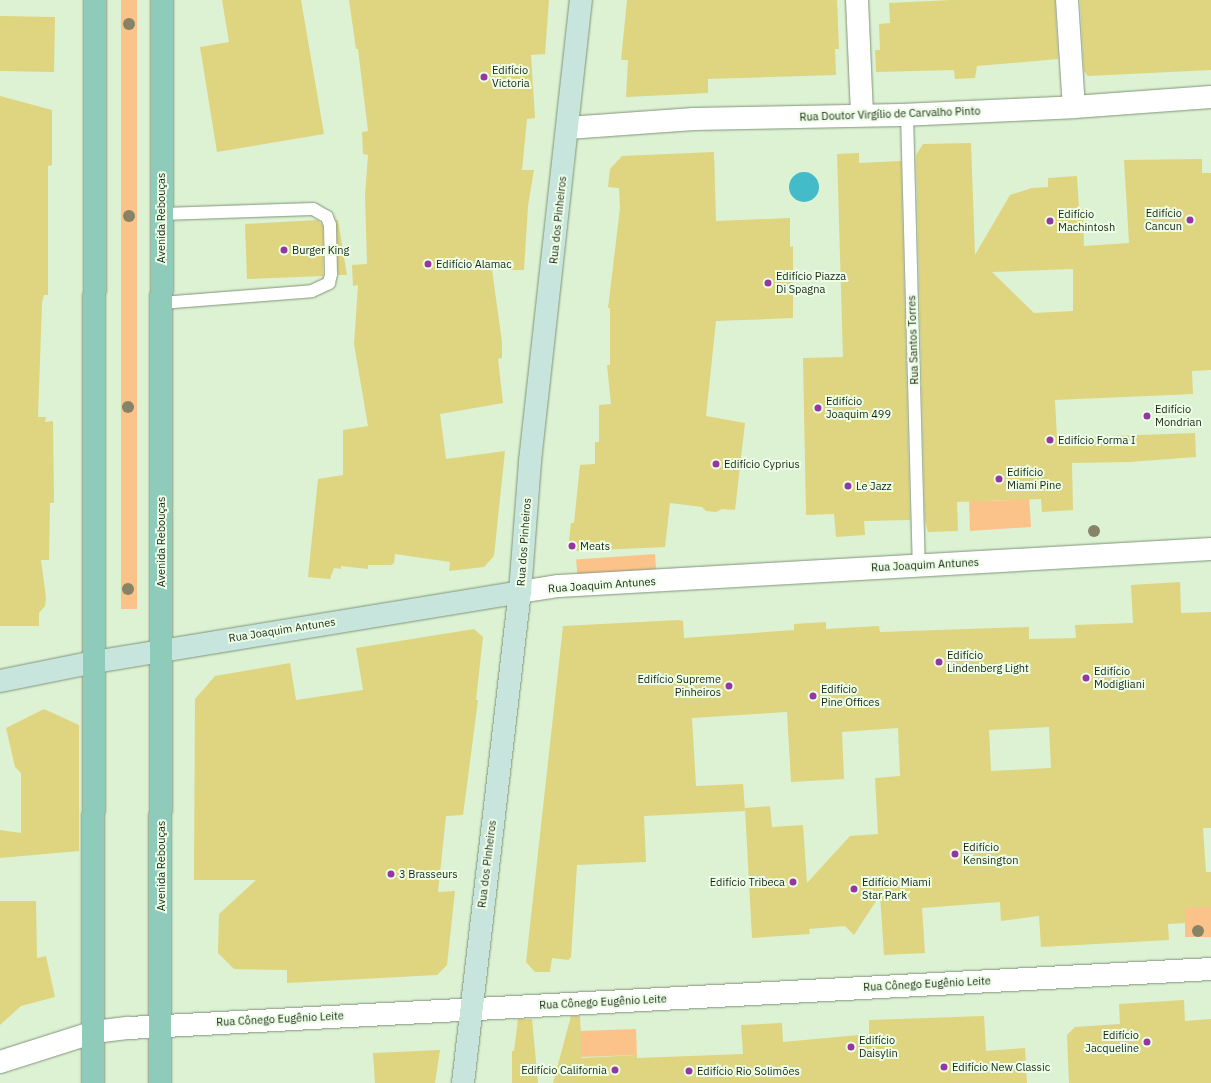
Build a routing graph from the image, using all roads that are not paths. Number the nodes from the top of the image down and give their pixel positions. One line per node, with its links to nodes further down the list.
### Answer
1 (95, 0): 17 (main road)
2 (162, 0): 11 (main road, Avenida Rebouças)
3 (581, 0): 10 (main road, Rua dos Pinheiros)
4 (857, 0): 8 (street)
5 (1067, 0): 7 (street)
6 (1211, 97): 7 (street, Rua Doutor Virgílio de Carvalho Pinto)
7 (1074, 107): 9 (street, Rua Doutor Virgílio de Carvalho Pinto)
8 (862, 115): 9 (street, Rua Doutor Virgílio de Carvalho Pinto); 10 (street, Rua Doutor Virgílio de Carvalho Pinto)
9 (907, 115): 14 (lane, Rua Santos Torres)
10 (568, 128): 15 (main road, Rua dos Pinheiros)
11 (162, 214): 12 (main road, Avenida Rebouças); 12 (lane)
12 (161, 303): 16 (main road, Avenida Rebouças)
13 (1211, 549): 14 (street, Rua Joaquim Antunes)
14 (919, 565): 15 (street, Rua Joaquim Antunes)
15 (520, 592): 16 (main road, Rua Joaquim Antunes); 20 (main road, Rua dos Pinheiros)
16 (161, 651): 17 (main road, Rua Joaquim Antunes); 21 (main road, Avenida Rebouças)
17 (94, 662): 18 (main road, Rua Joaquim Antunes); 22 (main road)
18 (0, 681)
19 (1211, 969): 20 (street, Rua Cônego Eugênio Leite)
20 (470, 1008): 21 (street, Rua Cônego Eugênio Leite); 26 (main road, Rua dos Pinheiros)
21 (161, 1026): 22 (street, Rua Cônego Eugênio Leite); 25 (main road, Avenida Rebouças)
22 (94, 1032): 23 (street, Rua Cônego Eugênio Leite); 24 (main road)
23 (0, 1062)
24 (94, 1083)
25 (160, 1083)
26 (464, 1083)

